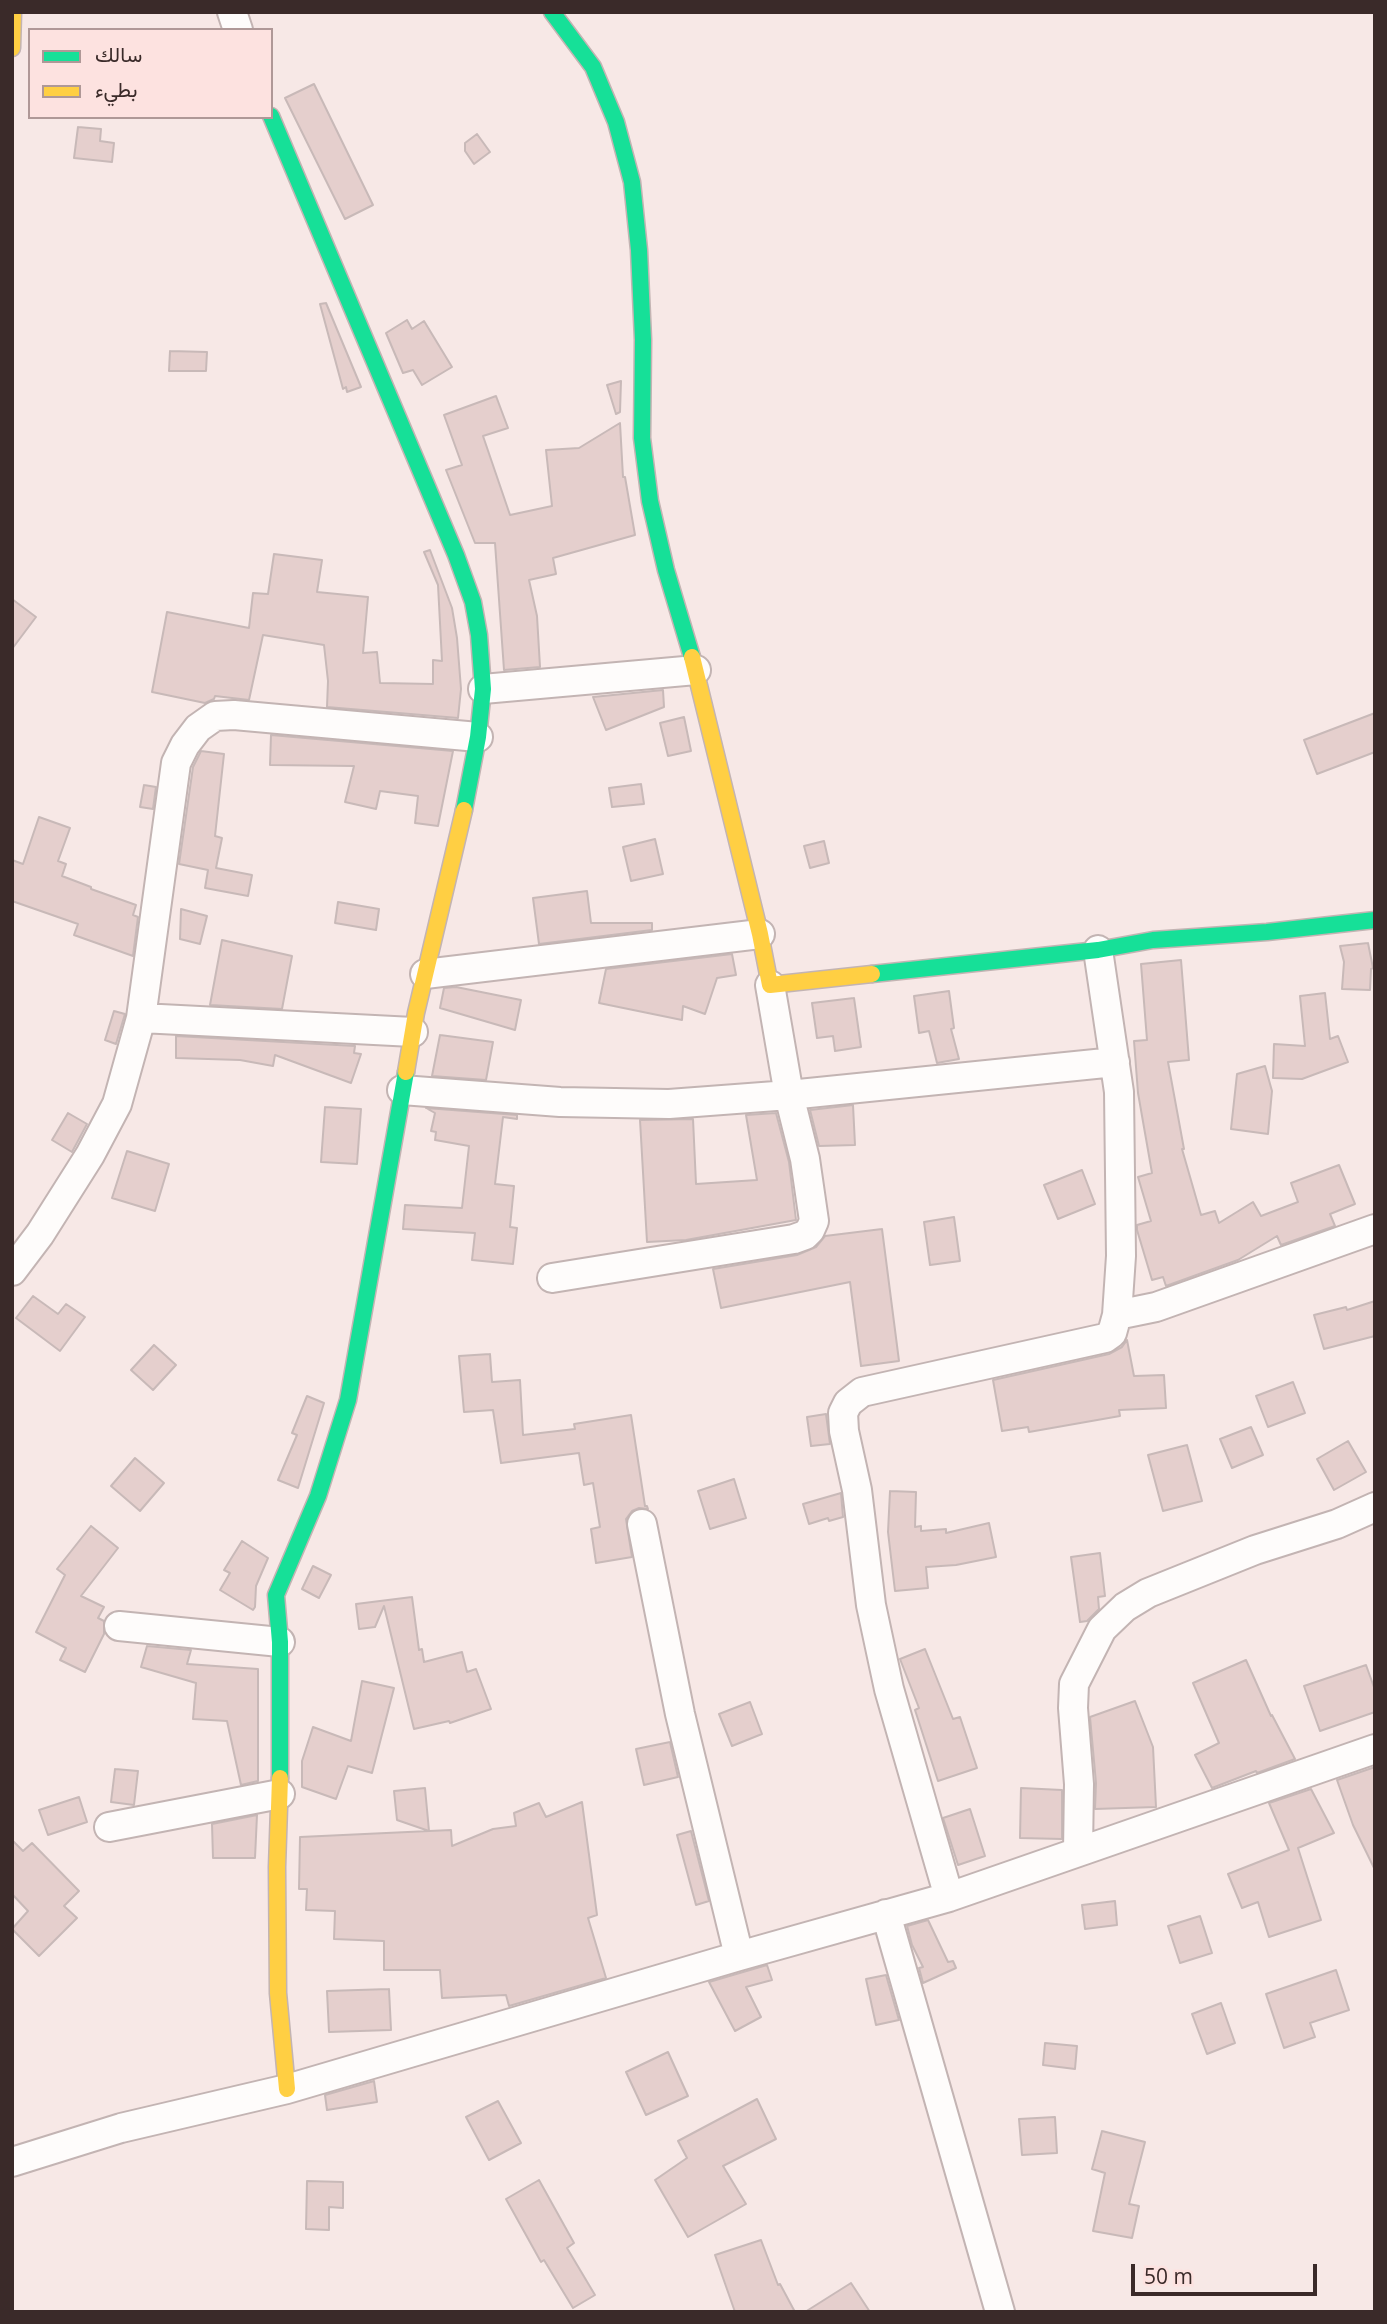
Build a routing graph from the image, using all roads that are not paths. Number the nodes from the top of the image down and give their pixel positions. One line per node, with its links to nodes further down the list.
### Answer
1 (13, 12): 3 (street)
2 (552, 12): 5 (street)
3 (12, 48)
4 (272, 119): 6 (street)
5 (696, 670): 6 (street); 9 (street)
6 (483, 689): 7 (street)
7 (478, 737): 11 (street); 13 (street)
8 (1375, 920): 10 (street)
9 (760, 934): 11 (street); 12 (street)
10 (1098, 950): 12 (street); 15 (street)
11 (425, 974): 14 (street)
12 (770, 985): 17 (street)
13 (141, 1018): 14 (street); 19 (street)
14 (412, 1032): 16 (street)
15 (1115, 1062): 17 (street); 21 (street)
16 (402, 1090): 17 (street); 25 (street)
17 (789, 1095): 20 (street)
18 (1375, 1229): 21 (street)
19 (12, 1271)
20 (552, 1278)
21 (1117, 1315): 30 (street)
22 (1375, 1507): 29 (street)
23 (642, 1524): 32 (street)
24 (119, 1626): 25 (street)
25 (281, 1642): 27 (street)
26 (1375, 1749): 29 (street)
27 (280, 1794): 28 (street); 33 (street)
28 (108, 1827)
29 (1078, 1851): 30 (street)
30 (948, 1897): 31 (street)
31 (886, 1914): 32 (street); 35 (street)
32 (739, 1956): 33 (street)
33 (287, 2089): 34 (street)
34 (12, 2161)
35 (1000, 2312)

